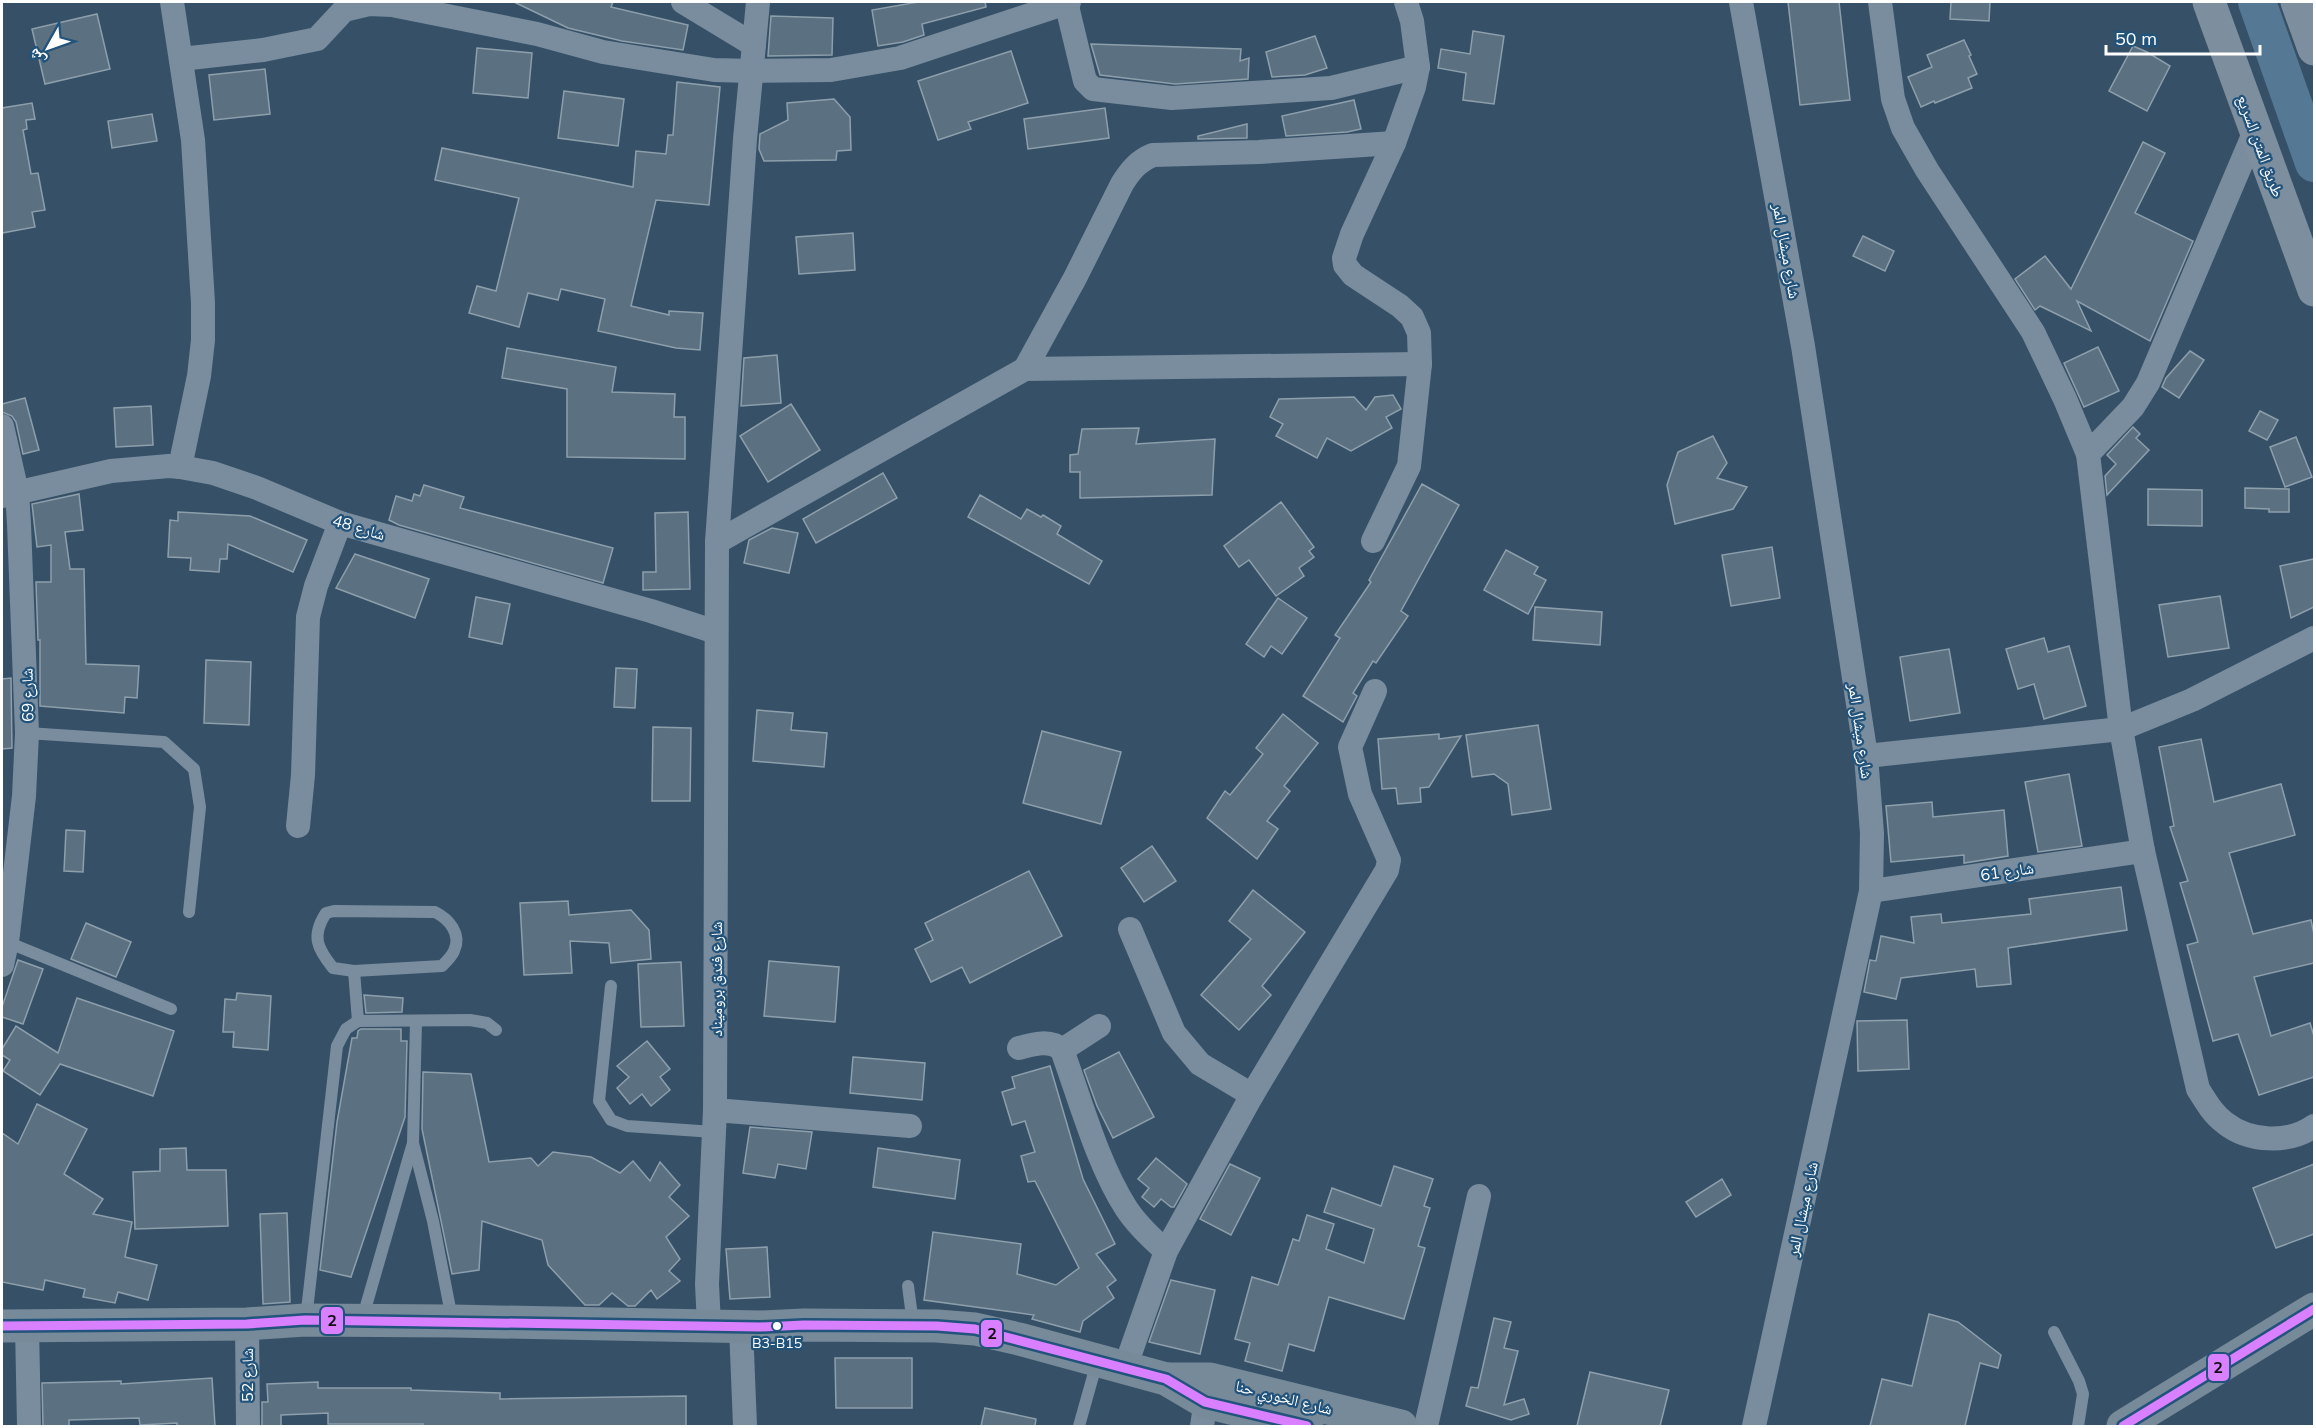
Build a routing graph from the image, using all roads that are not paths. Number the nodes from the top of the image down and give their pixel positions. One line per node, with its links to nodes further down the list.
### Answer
1 (162, 2): 25 (street)
2 (172, 2): 15 (street)
3 (683, 2): 13 (street)
4 (758, 2): 13 (street, شارع فندق بروميناد)
5 (1068, 2): 16 (street); 17 (street)
6 (1406, 2): 16 (street)
7 (1741, 2): 12 (street, شارع ميشال المر)
8 (1762, 2): 12 (street)
9 (1880, 2): 24 (street)
10 (2210, 2): 18 (highway, طريق المتن السريع)
11 (2297, 2): 14 (highway)
12 (1748, 31): 35 (street, شارع ميشال المر)
13 (754, 45): 17 (street, شارع فندق بروميناد)
14 (2314, 49)
15 (181, 59): 17 (street); 25 (street)
16 (1418, 68): 19 (street)
17 (752, 71): 29 (street, شارع فندق بروميناد)
18 (2255, 131): 20 (highway, طريق المتن السريع); 24 (street)
19 (1394, 142): 21 (street); 22 (street)
20 (2314, 290)
21 (1420, 364): 22 (street); 28 (street)
22 (1025, 369): 29 (street)
23 (2, 426): 26 (street, شارع 69)
24 (2088, 454): 33 (street)
25 (174, 466): 26 (street, شارع 48); 27 (street, شارع 48)
26 (9, 494): 34 (street, شارع 69)
27 (340, 523): 30 (street, شارع 48); 36 (street)
28 (1373, 541)
29 (717, 542): 30 (street, شارع فندق بروميناد)
30 (716, 632): 53 (street, شارع فندق بروميناد)
31 (2314, 638): 33 (street)
32 (1375, 691): 52 (street)
33 (2121, 729): 35 (street); 37 (street)
34 (27, 733): 39 (lane); 41 (street, شارع 69)
35 (1866, 756): 38 (street, شارع ميشال المر)
36 (298, 825)
37 (2144, 851): 38 (street, شارع 61); 55 (street)
38 (1871, 891): 79 (street, شارع ميشال المر)
39 (189, 912)
40 (1130, 930): 52 (street)
41 (7, 942): 42 (street, شارع 69); 45 (lane)
42 (2, 965)
43 (354, 971): 43 (lane); 46 (lane)
44 (611, 986): 53 (lane)
45 (171, 1010)
46 (358, 1021): 47 (lane); 61 (lane)
47 (416, 1022): 49 (lane); 56 (lane)
48 (1099, 1026): 51 (street)
49 (496, 1030)
50 (1019, 1048): 51 (street)
51 (1062, 1050): 58 (street)
52 (1252, 1095): 58 (street)
53 (715, 1121): 54 (street); 65 (street, شارع فندق بروميناد)
54 (909, 1126)
55 (2314, 1126)
56 (413, 1143): 62 (lane); 63 (lane)
57 (1479, 1196): 78 (street)
58 (1166, 1251): 70 (street)
59 (908, 1286): 67 (lane)
60 (2314, 1309): 81 (street)
61 (306, 1320): 62 (street, شارع الخوري حنا); 64 (street, شارع الخوري حنا)
62 (361, 1321): 63 (street, شارع الخوري حنا)
63 (452, 1321): 65 (street, شارع الخوري حنا)
64 (247, 1324): 66 (street, شارع الخوري حنا); 73 (street, شارع 52)
65 (709, 1325): 68 (street, شارع الخوري حنا)
66 (14, 1326): 72 (street)
67 (913, 1326): 68 (street, شارع الخوري حنا); 70 (street, شارع الخوري حنا)
68 (741, 1327): 74 (street)
69 (2054, 1332): 80 (lane)
70 (1111, 1364): 71 (street, شارع الخوري حنا); 75 (lane)
71 (1206, 1402): 76 (street, شارع الخوري حنا); 77 (street, شارع الخوري حنا)
72 (29, 1426)
73 (248, 1426)
74 (745, 1426)
75 (1079, 1426)
76 (1307, 1426)
77 (1401, 1426)
78 (1426, 1426)
79 (1754, 1426)
80 (2078, 1426)
81 (2123, 1426)

